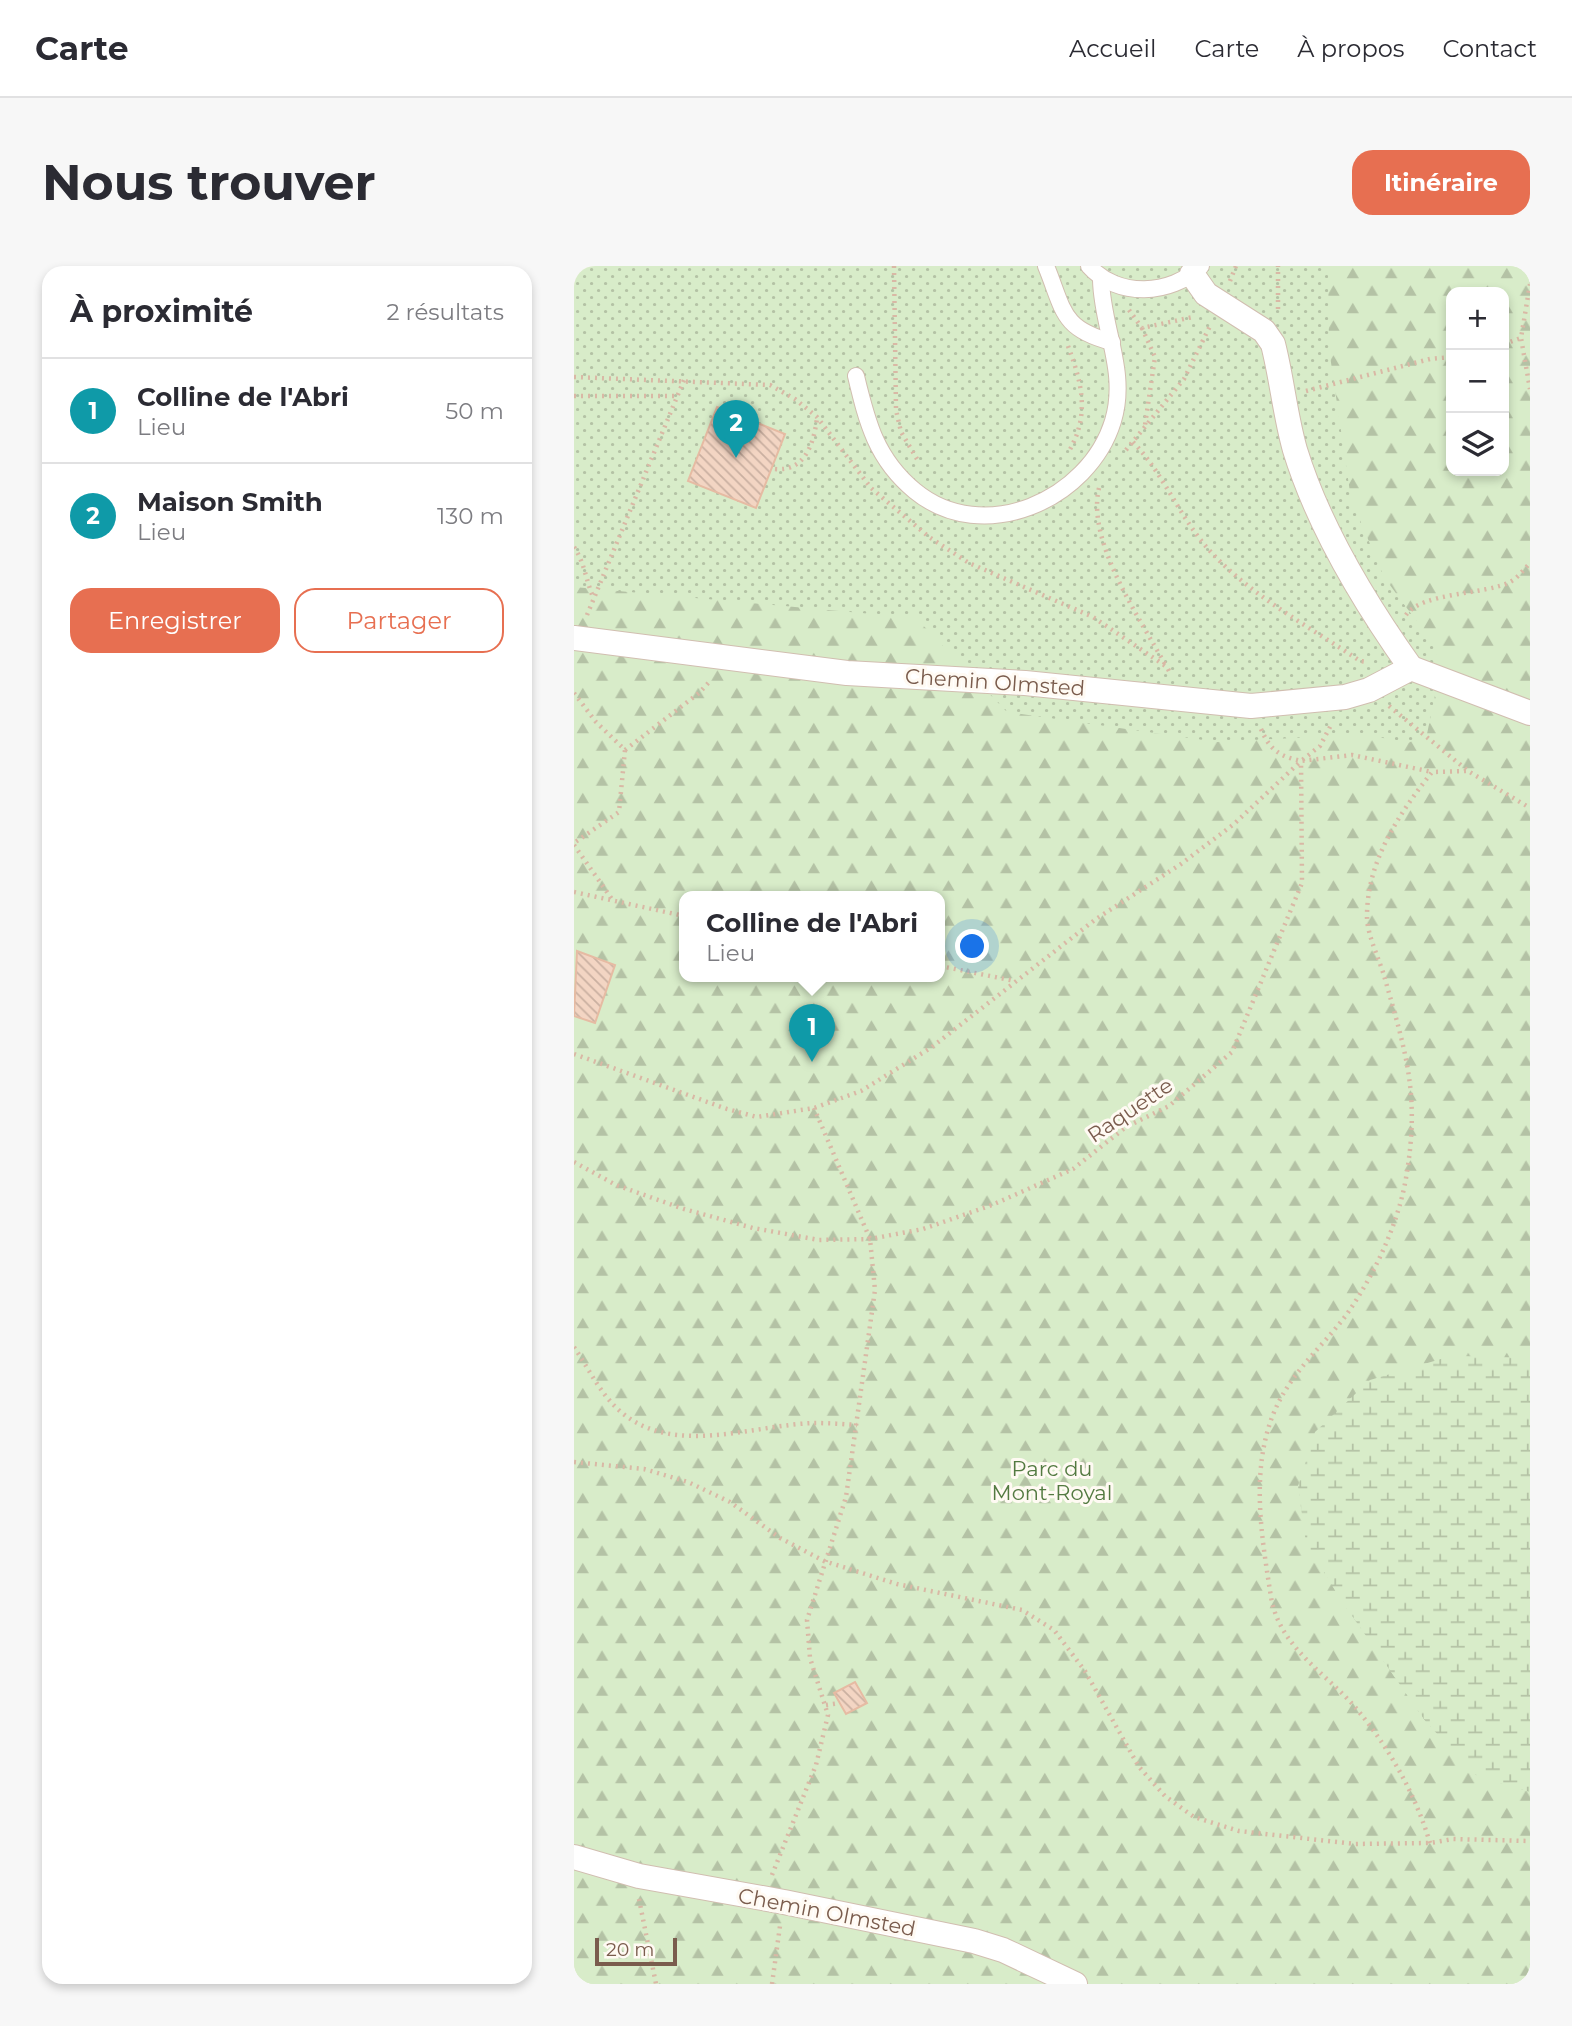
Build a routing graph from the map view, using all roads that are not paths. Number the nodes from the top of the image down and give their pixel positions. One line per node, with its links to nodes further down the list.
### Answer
1 (1046, 266): 5 (lane)
2 (1089, 266): 4 (lane)
3 (1197, 270): 4 (lane); 8 (street)
4 (1101, 280): 5 (lane)
5 (1112, 342): 6 (lane)
6 (856, 376)
7 (576, 638): 8 (street, Chemin Olmsted)
8 (1411, 668): 9 (street)
9 (1530, 713)
10 (574, 1857): 11 (street, Chemin Olmsted)
11 (1075, 1984)

